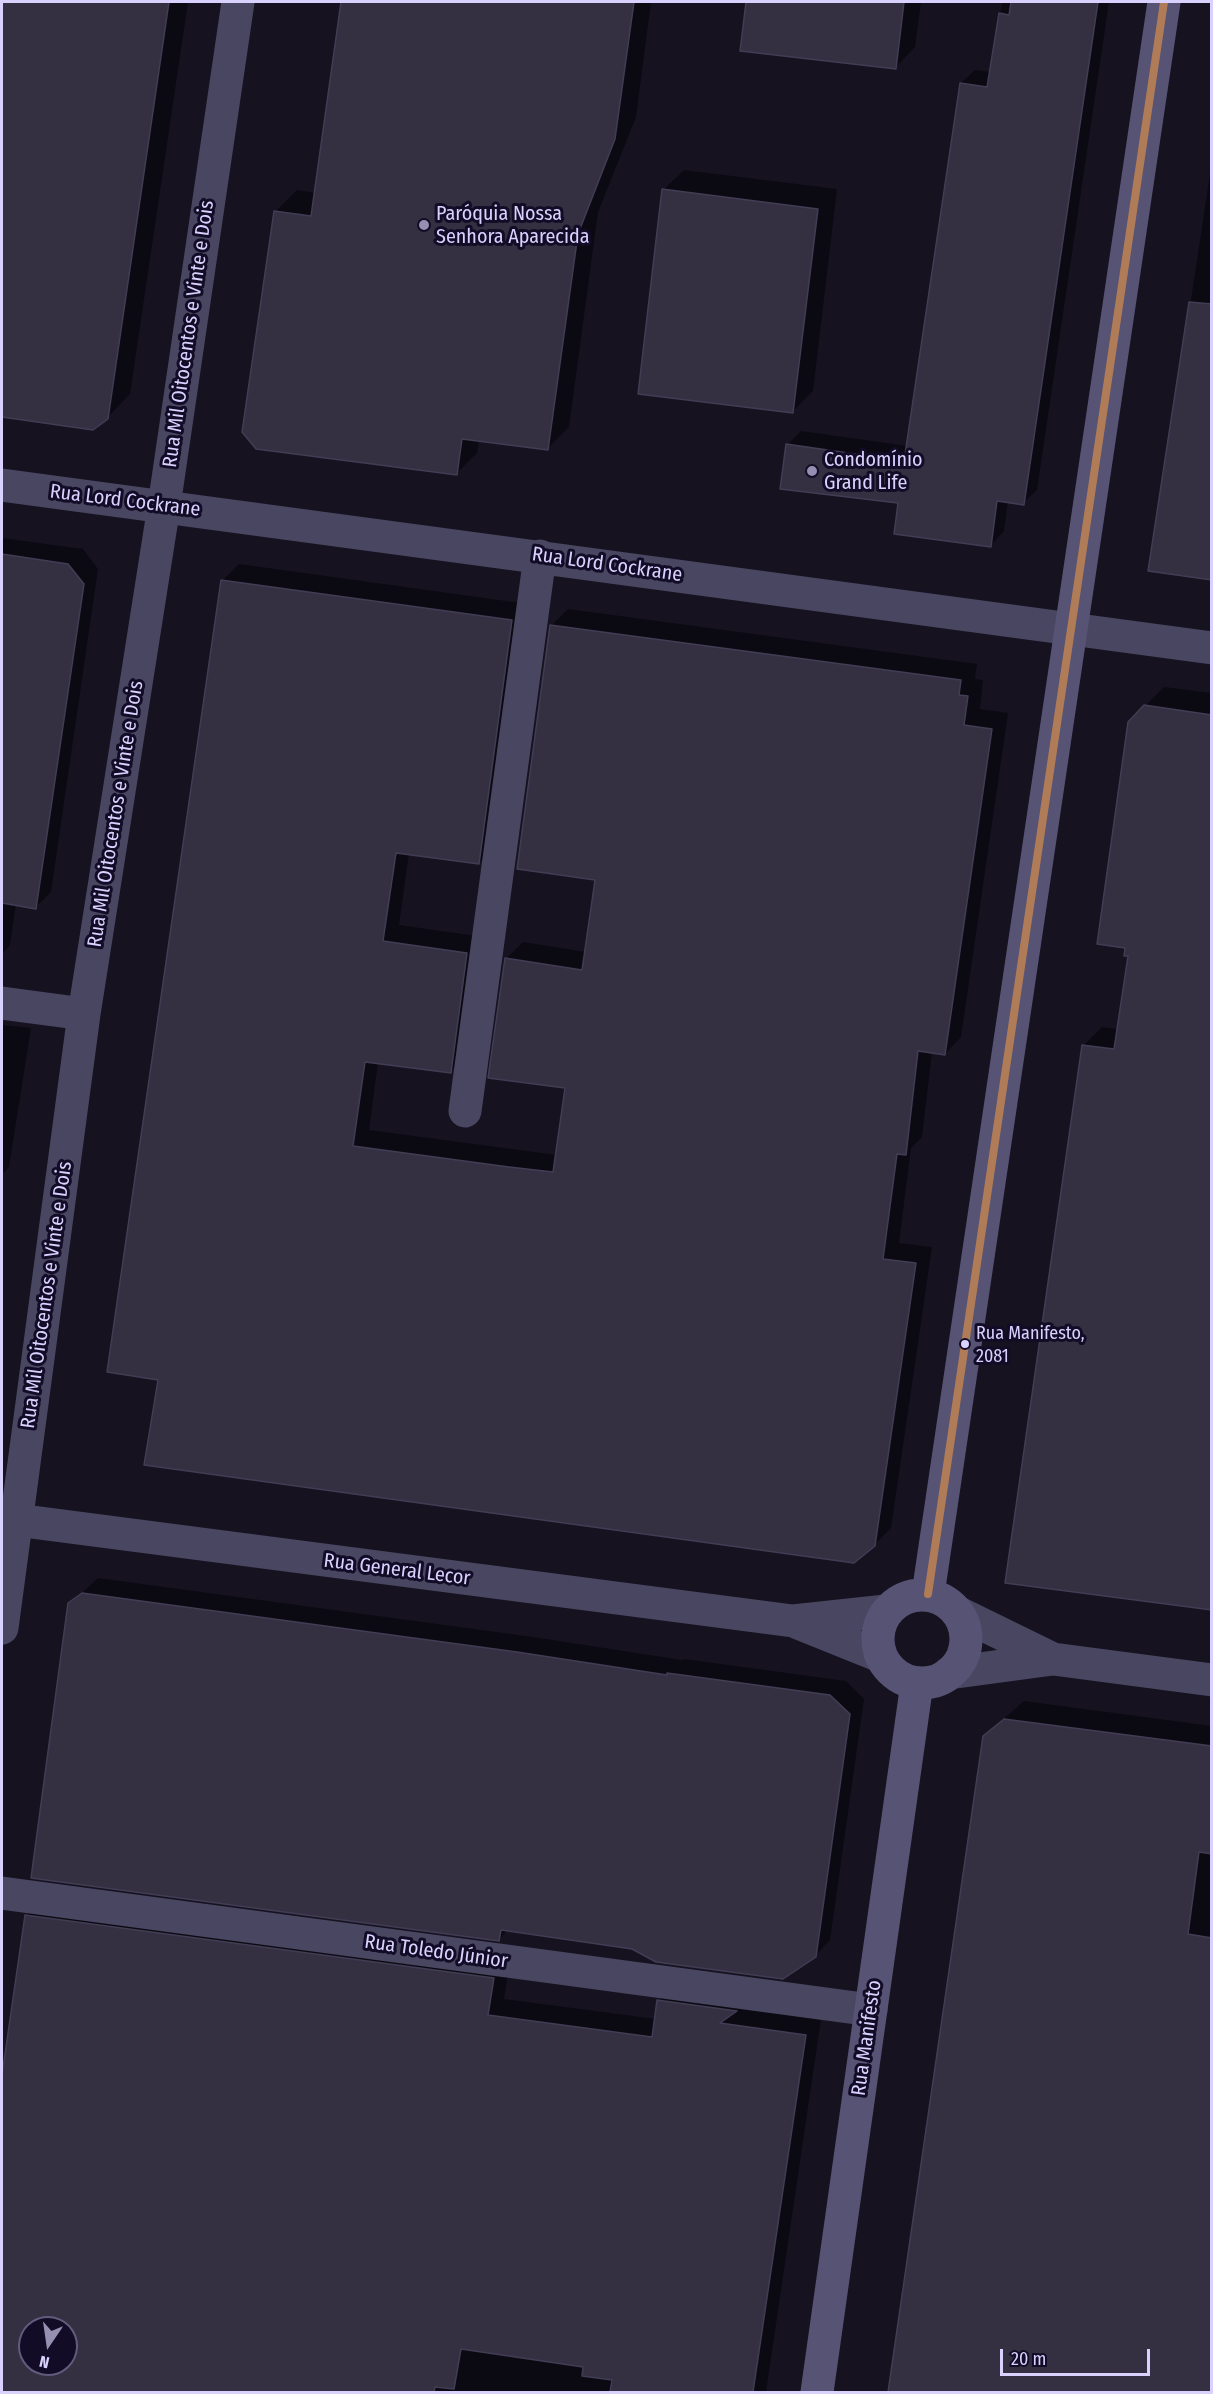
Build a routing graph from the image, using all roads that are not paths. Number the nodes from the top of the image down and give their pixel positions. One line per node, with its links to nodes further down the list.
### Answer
1 (238, 2): 4 (street, Rua Mil Oitocentos e Vinte e Dois)
2 (1164, 2): 6 (main road)
3 (2, 485): 4 (street, Rua Lord Cockrane)
4 (164, 506): 5 (street, Rua Lord Cockrane); 9 (street, Rua Mil Oitocentos e Vinte e Dois)
5 (540, 556): 6 (street, Rua Lord Cockrane); 10 (street)
6 (1070, 630): 7 (street, Rua Lord Cockrane); 12 (main road)
7 (1212, 648)
8 (2, 1003): 9 (street)
9 (84, 1014): 11 (street, Rua Mil Oitocentos e Vinte e Dois)
10 (465, 1112)
11 (9, 1519): 15 (street, Rua General Lecor); 16 (street, Rua Mil Oitocentos e Vinte e Dois)
12 (928, 1594): 13 (main road); 14 (main road)
13 (886, 1611): 15 (street, Rua General Lecor); 17 (main road)
14 (957, 1612): 18 (street); 19 (main road)
15 (793, 1621): 17 (street, Rua General Lecor)
16 (2, 1628)
17 (880, 1656): 21 (main road)
18 (1053, 1659): 19 (street); 20 (street)
19 (950, 1674): 21 (main road)
20 (1212, 1680)
21 (917, 1683): 23 (main road, Rua Manifesto)
22 (2, 1893): 23 (street, Rua Toledo Júnior)
23 (871, 2010): 24 (main road, Rua Manifesto)
24 (817, 2392)

